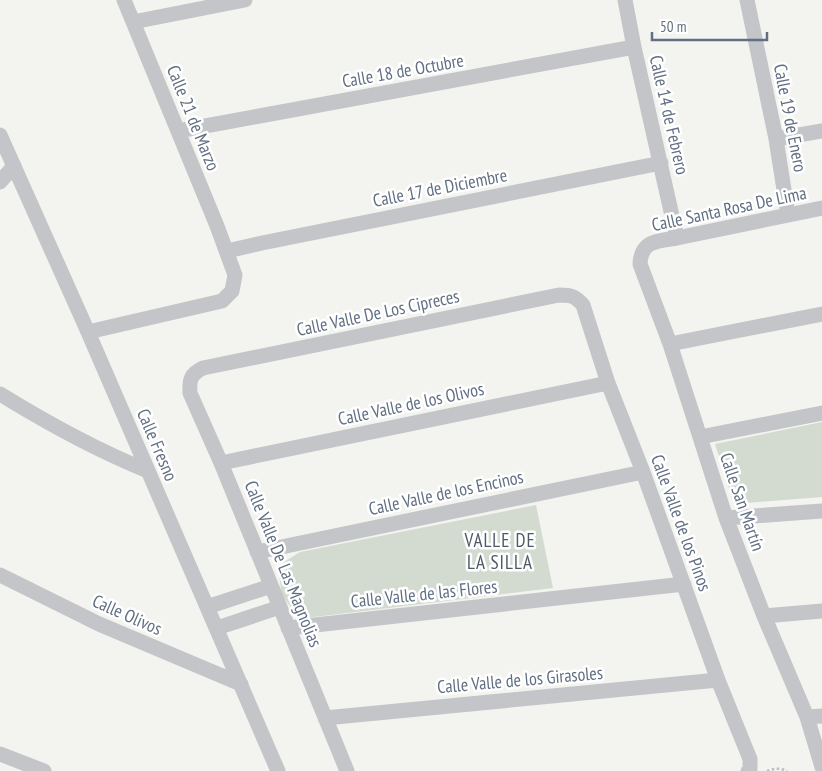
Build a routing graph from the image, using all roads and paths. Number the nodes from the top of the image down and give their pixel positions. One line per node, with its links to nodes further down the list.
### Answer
1 (124, 0): 5 (street, Calle 21 de Marzo)
2 (245, 0): 5 (street)
3 (625, 0): 6 (street, Calle 14 de Febrero)
4 (747, 0): 10 (street, Calle 19 de Enero)
5 (133, 22): 7 (street, Calle 21 de Marzo)
6 (634, 47): 7 (street, Calle 18 de Octubre); 11 (street, Calle 14 de Febrero)
7 (178, 131): 18 (street, Calle 21 de Marzo)
8 (822, 131): 10 (street)
9 (0, 135): 12 (street, Calle Fresno)
10 (776, 140): 15 (street, Calle 19 de Enero)
11 (660, 163): 16 (street, Calle 14 de Febrero); 18 (street, Calle 17 de Diciembre)
12 (14, 166): 13 (street); 21 (street, Calle Fresno)
13 (0, 182)
14 (822, 208): 15 (street, Calle Santa Rosa De Lima)
15 (788, 215): 16 (street, Calle Santa Rosa De Lima)
16 (677, 238): 17 (street, Calle Santa Rosa De Lima)
17 (644, 248): 22 (street, Calle San Martín)
18 (227, 251): 21 (street)
19 (570, 295): 23 (street, Calle Valle De Los Cipreces); 24 (street, Calle Valle de los Pinos)
20 (822, 314): 22 (street)
21 (88, 332): 29 (street, Calle Fresno)
22 (670, 344): 27 (street, Calle San Martín)
23 (194, 373): 28 (street, Calle Valle De Las Magnolias)
24 (608, 383): 28 (street, Calle Valle de los Olivos); 30 (street, Calle Valle de los Pinos)
25 (0, 394): 29 (street)
26 (822, 413): 27 (street)
27 (700, 437): 32 (street, Calle San Martín)
28 (221, 463): 33 (street, Calle Valle De Las Magnolias)
29 (148, 471): 37 (street, Calle Fresno)
30 (644, 472): 33 (street, Calle Valle de los Encinos); 35 (street, Calle Valle de los Pinos)
31 (822, 511): 32 (street)
32 (726, 518): 40 (street, Calle San Martín)
33 (257, 552): 36 (street, Calle Valle De Las Magnolias)
34 (0, 575): 44 (street, Calle Olivos)
35 (684, 584): 42 (street, Calle Valle de las Flores); 43 (street, Calle Valle de los Pinos)
36 (271, 586): 37 (street); 38 (street, Calle Valle De Las Magnolias)
37 (207, 607): 41 (street, Calle Fresno)
38 (280, 607): 41 (street); 42 (street, Calle Valle De Las Magnolias)
39 (822, 611): 40 (street)
40 (764, 616): 45 (street, Calle San Martín)
41 (217, 628): 44 (street, Calle Fresno)
42 (288, 628): 46 (street, Calle Valle De Las Magnolias)
43 (718, 680): 46 (street, Calle Valle de los Girasoles); 49 (street, Calle Valle de los Pinos)
44 (241, 684): 51 (street, Calle Fresno)
45 (814, 717): 48 (street, Calle San Martín)
46 (325, 718): 52 (street, Calle Valle De Las Magnolias)
47 (0, 754): 50 (street)
48 (822, 767)
49 (749, 770)
50 (44, 771)
51 (278, 771)
52 (347, 771)
53 (767, 771): 54 (path)
54 (787, 771)

